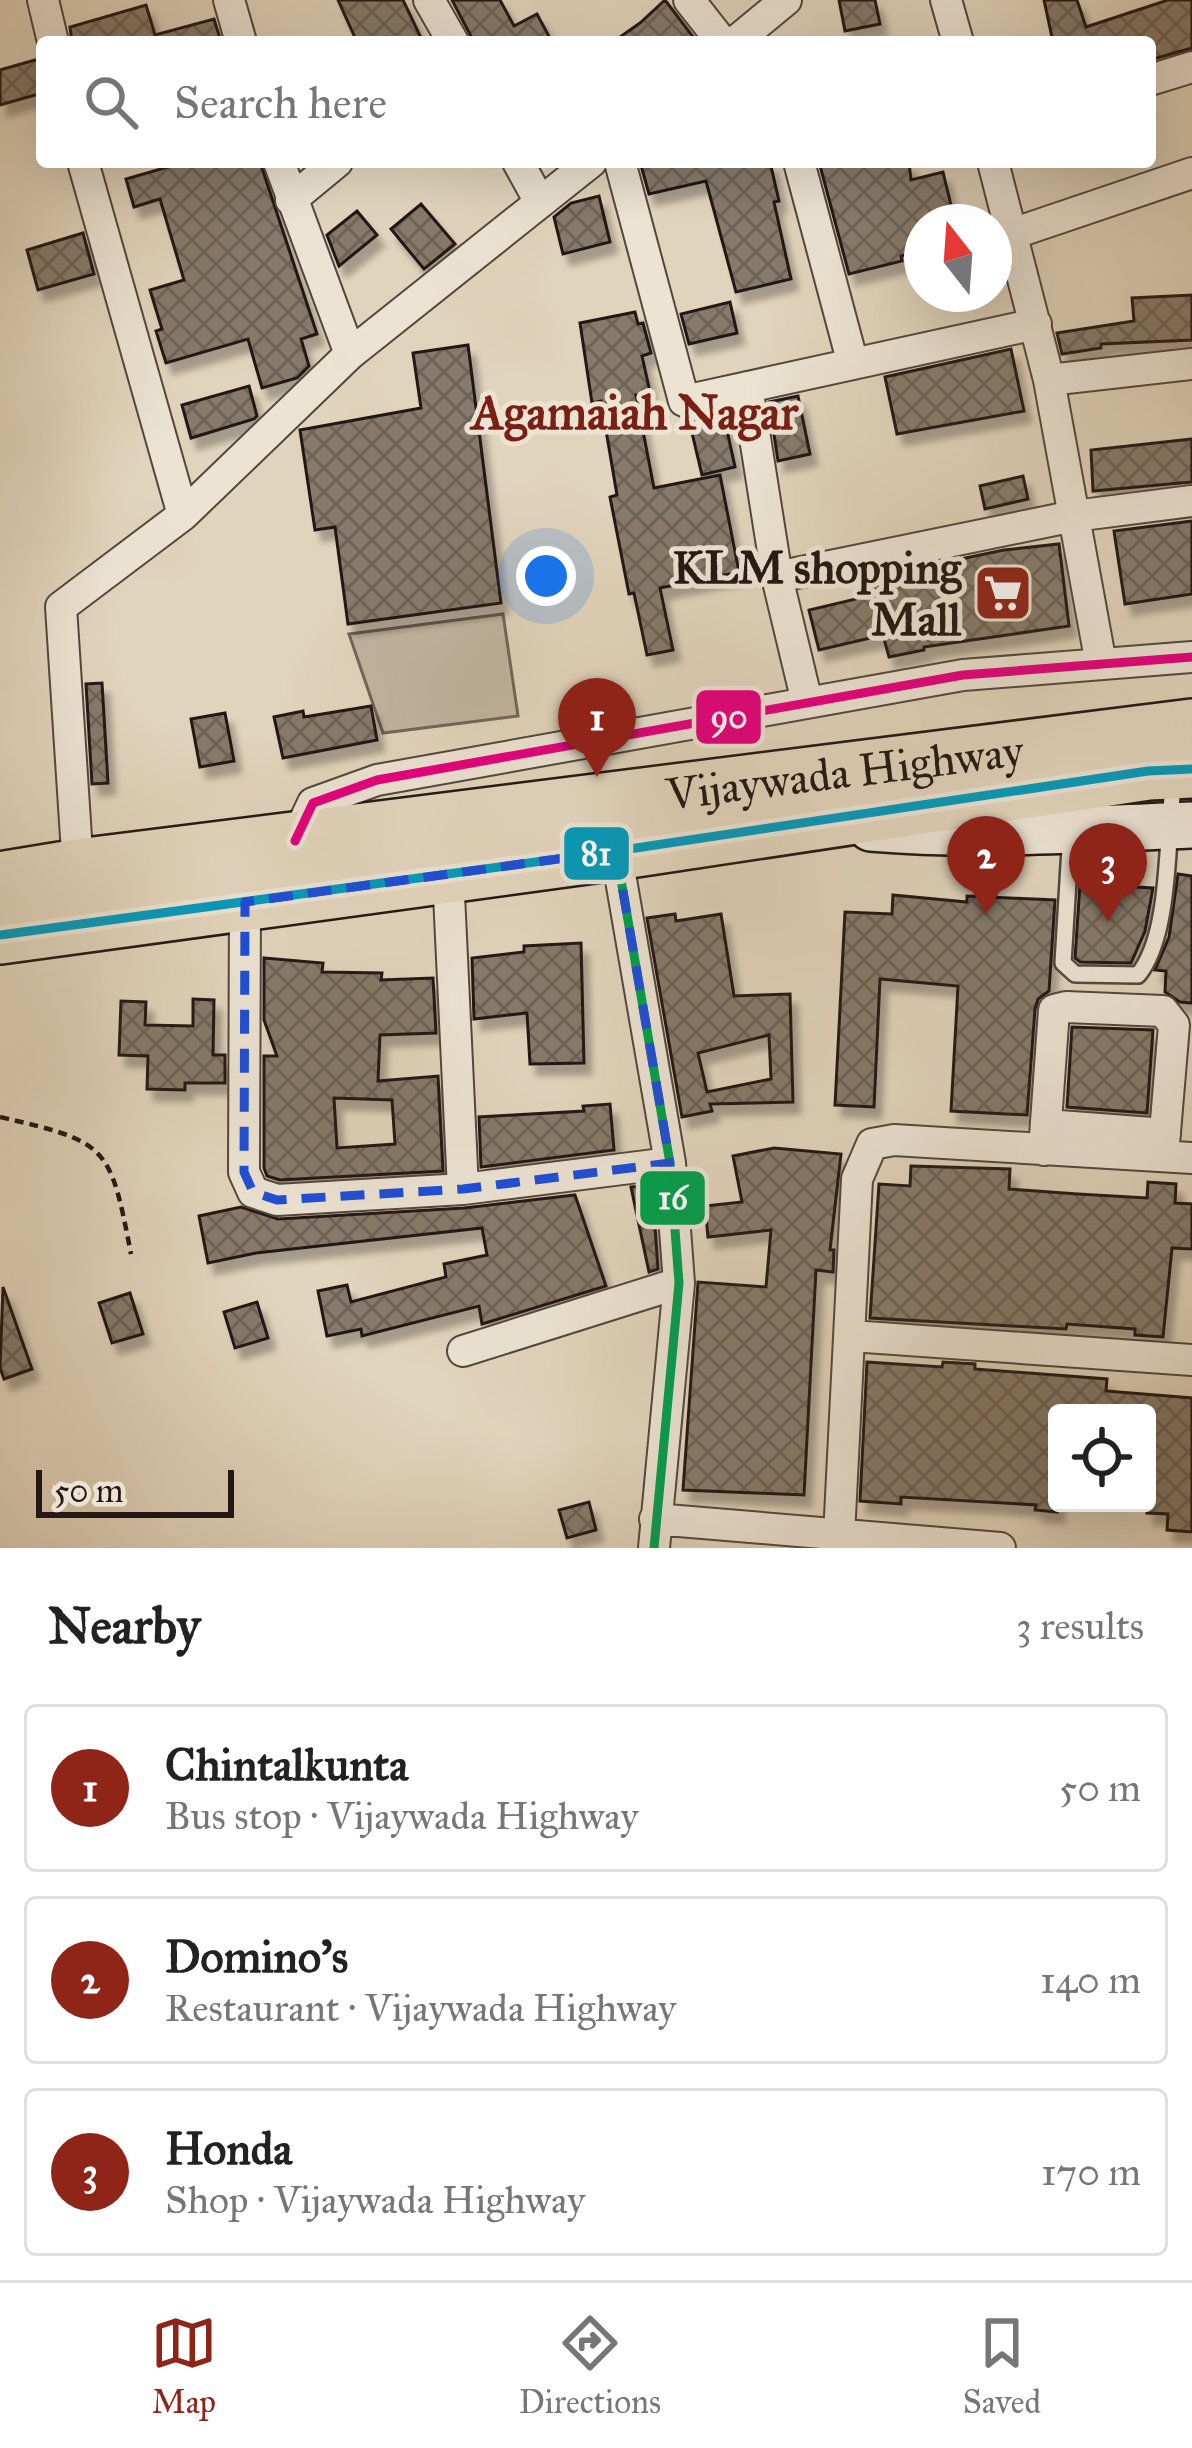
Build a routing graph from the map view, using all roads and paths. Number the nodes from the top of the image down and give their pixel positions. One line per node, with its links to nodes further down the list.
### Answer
1 (43, 0): 8 (street)
2 (229, 0): 9 (street)
3 (429, 0): 10 (street)
4 (688, 0): 11 (street)
5 (786, 0): 7 (street)
6 (946, 0): 12 (street)
7 (763, 32)
8 (52, 36)
9 (239, 36)
10 (450, 36)
11 (717, 36)
12 (956, 36)
13 (1192, 67): 14 (street)
14 (1156, 78)
15 (85, 168): 35 (street)
16 (281, 168): 24 (street)
17 (330, 168): 24 (street)
18 (521, 168): 25 (street)
19 (583, 168): 25 (street)
20 (622, 168): 33 (street)
21 (801, 168): 30 (street)
22 (995, 168): 26 (street)
23 (1192, 173): 27 (street)
24 (291, 200): 29 (street)
25 (540, 202): 29 (street)
26 (1004, 204)
27 (1012, 234): 28 (street)
28 (1036, 325): 30 (street); 32 (street)
29 (350, 354): 35 (street)
30 (853, 364): 33 (street)
31 (1192, 364): 32 (street)
32 (1049, 380): 36 (street)
33 (747, 387): 37 (street)
34 (1192, 501): 36 (street)
35 (183, 515): 46 (street)
36 (1074, 516): 37 (street); 39 (street)
37 (777, 577): 40 (street)
38 (1192, 657): 39 (street)
39 (1101, 664): 40 (street)
40 (807, 702): 44 (street)
41 (1186, 756): 42 (highway, Vijaywada Highway); 43 (lane); 44 (highway, Vijaywada Highway)
42 (1072, 806): 43 (street); 43 (lane); 45 (highway, Vijaywada Highway)
43 (1180, 826)
44 (295, 841): 46 (highway, Vijaywada Highway)
45 (616, 851): 47 (highway, Vijaywada Highway); 54 (street)
46 (78, 868): 48 (highway, Vijaywada Highway)
47 (448, 874): 49 (highway, Vijaywada Highway); 55 (street)
48 (0, 881)
49 (244, 902): 50 (highway, Vijaywada Highway); 55 (street)
50 (0, 934)
51 (0, 1117): 56 (path)
52 (1045, 1137): 53 (street); 53 (street); 58 (street)
53 (1173, 1150)
54 (670, 1162): 55 (street); 57 (street)
55 (463, 1189)
56 (131, 1254)
57 (679, 1283): 59 (street); 61 (street)
58 (851, 1336): 60 (street); 62 (street)
59 (463, 1351)
60 (1192, 1360)
61 (654, 1533): 62 (street)
62 (839, 1536): 63 (street)
63 (980, 1547)

